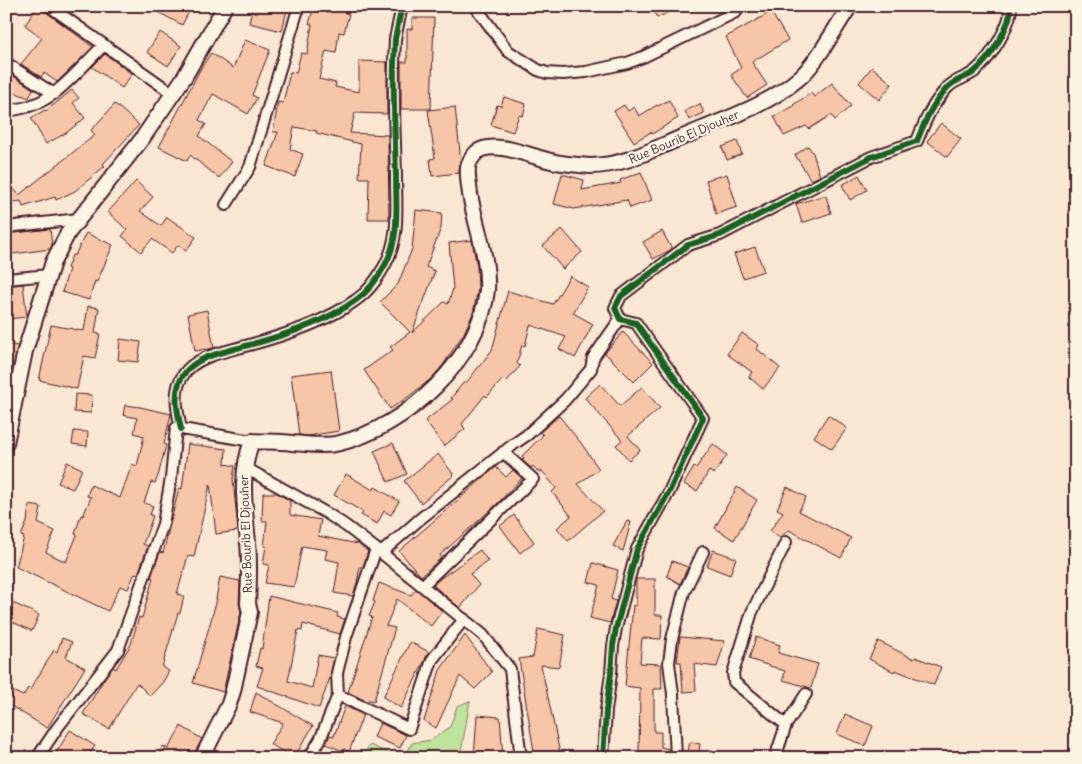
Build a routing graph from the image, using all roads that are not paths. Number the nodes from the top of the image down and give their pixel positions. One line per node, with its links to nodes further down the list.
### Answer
1 (49, 6): 9 (street)
2 (225, 6): 11 (main road)
3 (299, 6): 14 (street)
4 (402, 6): 20 (street)
5 (475, 6): 6 (street)
6 (739, 6)
7 (850, 6): 21 (main road, Rue Bourib El Djouher)
8 (1011, 6): 19 (street)
9 (104, 45): 11 (street); 12 (street)
10 (6, 63): 12 (street)
11 (172, 93): 15 (main road)
12 (54, 94): 13 (street)
13 (6, 112)
14 (226, 205)
15 (79, 219): 16 (street); 17 (main road)
16 (6, 227)
17 (49, 275): 18 (street); 22 (main road)
18 (6, 279)
19 (620, 319): 23 (street); 37 (street)
20 (181, 428): 21 (street); 33 (street)
21 (252, 441): 24 (main road, Rue Bourib El Djouher)
22 (6, 443)
23 (503, 452): 26 (street); 28 (street)
24 (244, 467): 26 (street); 34 (main road, Rue Bourib El Djouher)
25 (786, 542): 32 (street)
26 (379, 551): 28 (street); 31 (street)
27 (703, 552): 38 (street)
28 (422, 586): 29 (street)
29 (464, 618): 31 (street); 36 (street)
30 (806, 694): 32 (street)
31 (338, 695): 35 (street)
32 (786, 725): 39 (street)
33 (37, 758)
34 (202, 758)
35 (309, 758)
36 (521, 758)
37 (603, 758)
38 (676, 758)
39 (776, 758)

